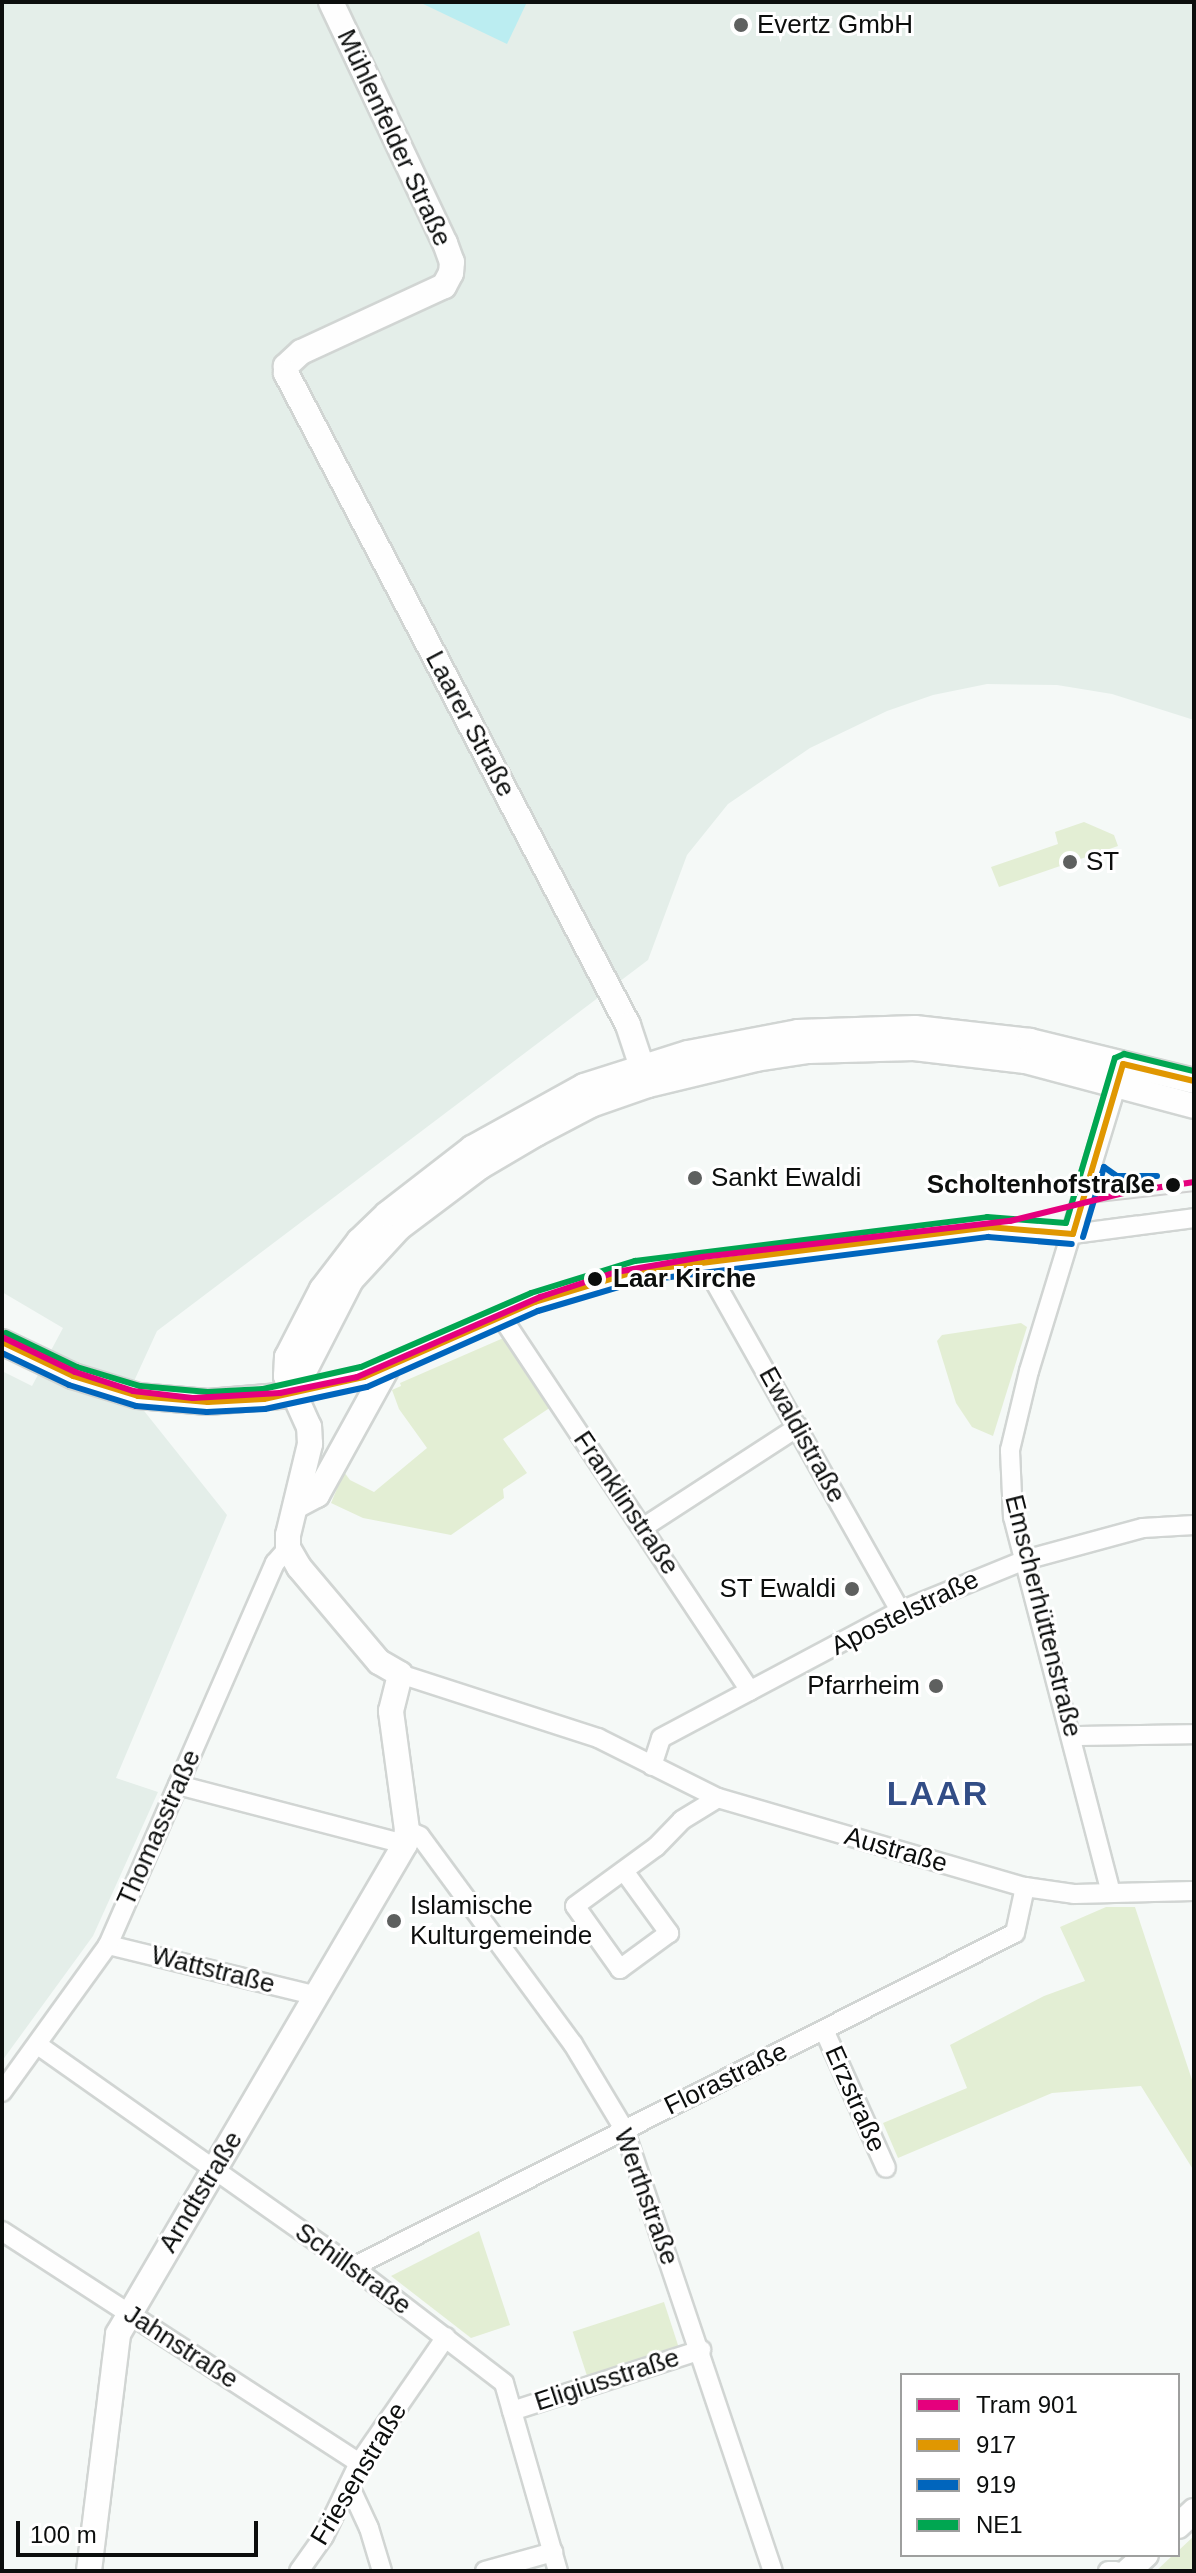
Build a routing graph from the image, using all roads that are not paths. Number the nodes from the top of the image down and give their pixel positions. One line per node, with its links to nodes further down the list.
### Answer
1 (331, 2): 2 (street, Mühlenfelder Straße)
2 (286, 366): 3 (street, Laarer Straße)
3 (645, 1075): 4 (street); 13 (street)
4 (1120, 1075): 5 (street); 6 (street); 8 (street, Emscherhüttenstraße)
5 (1194, 1081)
6 (1194, 1106)
7 (1194, 1218): 8 (street)
8 (1073, 1234): 9 (street); 19 (street, Emscherhüttenstraße)
9 (703, 1261): 10 (street); 14 (street, Ewaldistraße)
10 (501, 1316): 12 (street); 17 (street, Franklinstraße)
11 (2, 1342): 13 (street)
12 (387, 1368): 13 (street); 15 (street)
13 (292, 1395): 15 (street)
14 (798, 1427): 17 (street); 20 (street, Ewaldistraße)
15 (296, 1506): 18 (street)
16 (1194, 1525): 19 (street, Apostelstraße)
17 (644, 1527): 22 (street, Franklinstraße)
18 (288, 1548): 21 (street); 26 (street, Thomasstraße)
19 (1025, 1560): 20 (street, Apostelstraße); 24 (street, Emscherhüttenstraße)
20 (900, 1611): 22 (street, Apostelstraße)
21 (400, 1674): 25 (street, Austraße); 28 (street)
22 (750, 1691): 25 (street, Apostelstraße)
23 (1194, 1734): 24 (street)
24 (1072, 1736): 32 (street, Emscherhüttenstraße)
25 (652, 1766): 27 (street, Austraße)
26 (178, 1785): 28 (street); 33 (street, Thomasstraße)
27 (718, 1798): 29 (street); 30 (street, Austraße)
28 (406, 1837): 34 (street, Arndtstraße); 38 (street, Werthstraße)
29 (624, 1871): 29 (street)
30 (1025, 1887): 32 (street, Austraße); 35 (street, Florastraße)
31 (1194, 1891): 32 (street)
32 (1111, 1893)
33 (108, 1945): 34 (street, Wattstraße); 36 (street, Thomasstraße)
34 (317, 1996): 40 (street, Arndtstraße)
35 (824, 2030): 38 (street, Florastraße); 39 (street, Erzstraße)
36 (38, 2045): 37 (street, Thomasstraße); 40 (street, Schillstraße)
37 (2, 2092)
38 (624, 2129): 42 (street, Florastraße); 45 (street, Werthstraße)
39 (886, 2168)
40 (215, 2169): 42 (street, Schillstraße); 43 (street, Arndtstraße)
41 (2, 2231): 43 (street, Jahnstraße)
42 (353, 2267): 44 (street, Schillstraße)
43 (129, 2313): 47 (street, Jahnstraße); 51 (street, Arndtstraße)
44 (446, 2337): 46 (street, Schillstraße); 47 (street, Friesenstraße)
45 (701, 2350): 46 (street, Eligiusstraße); 56 (street, Werthstraße)
46 (512, 2411): 49 (street, Schillstraße)
47 (359, 2463): 48 (street, Friesenstraße)
48 (349, 2485): 52 (street, Friesenstraße); 53 (street)
49 (553, 2552): 54 (street); 55 (street, Schillstraße)
50 (1144, 2557): 59 (street)
51 (89, 2571)
52 (299, 2571)
53 (382, 2571)
54 (485, 2571)
55 (558, 2571)
56 (773, 2571)
57 (1108, 2571): 58 (street)
58 (1116, 2571)
59 (1128, 2571)

